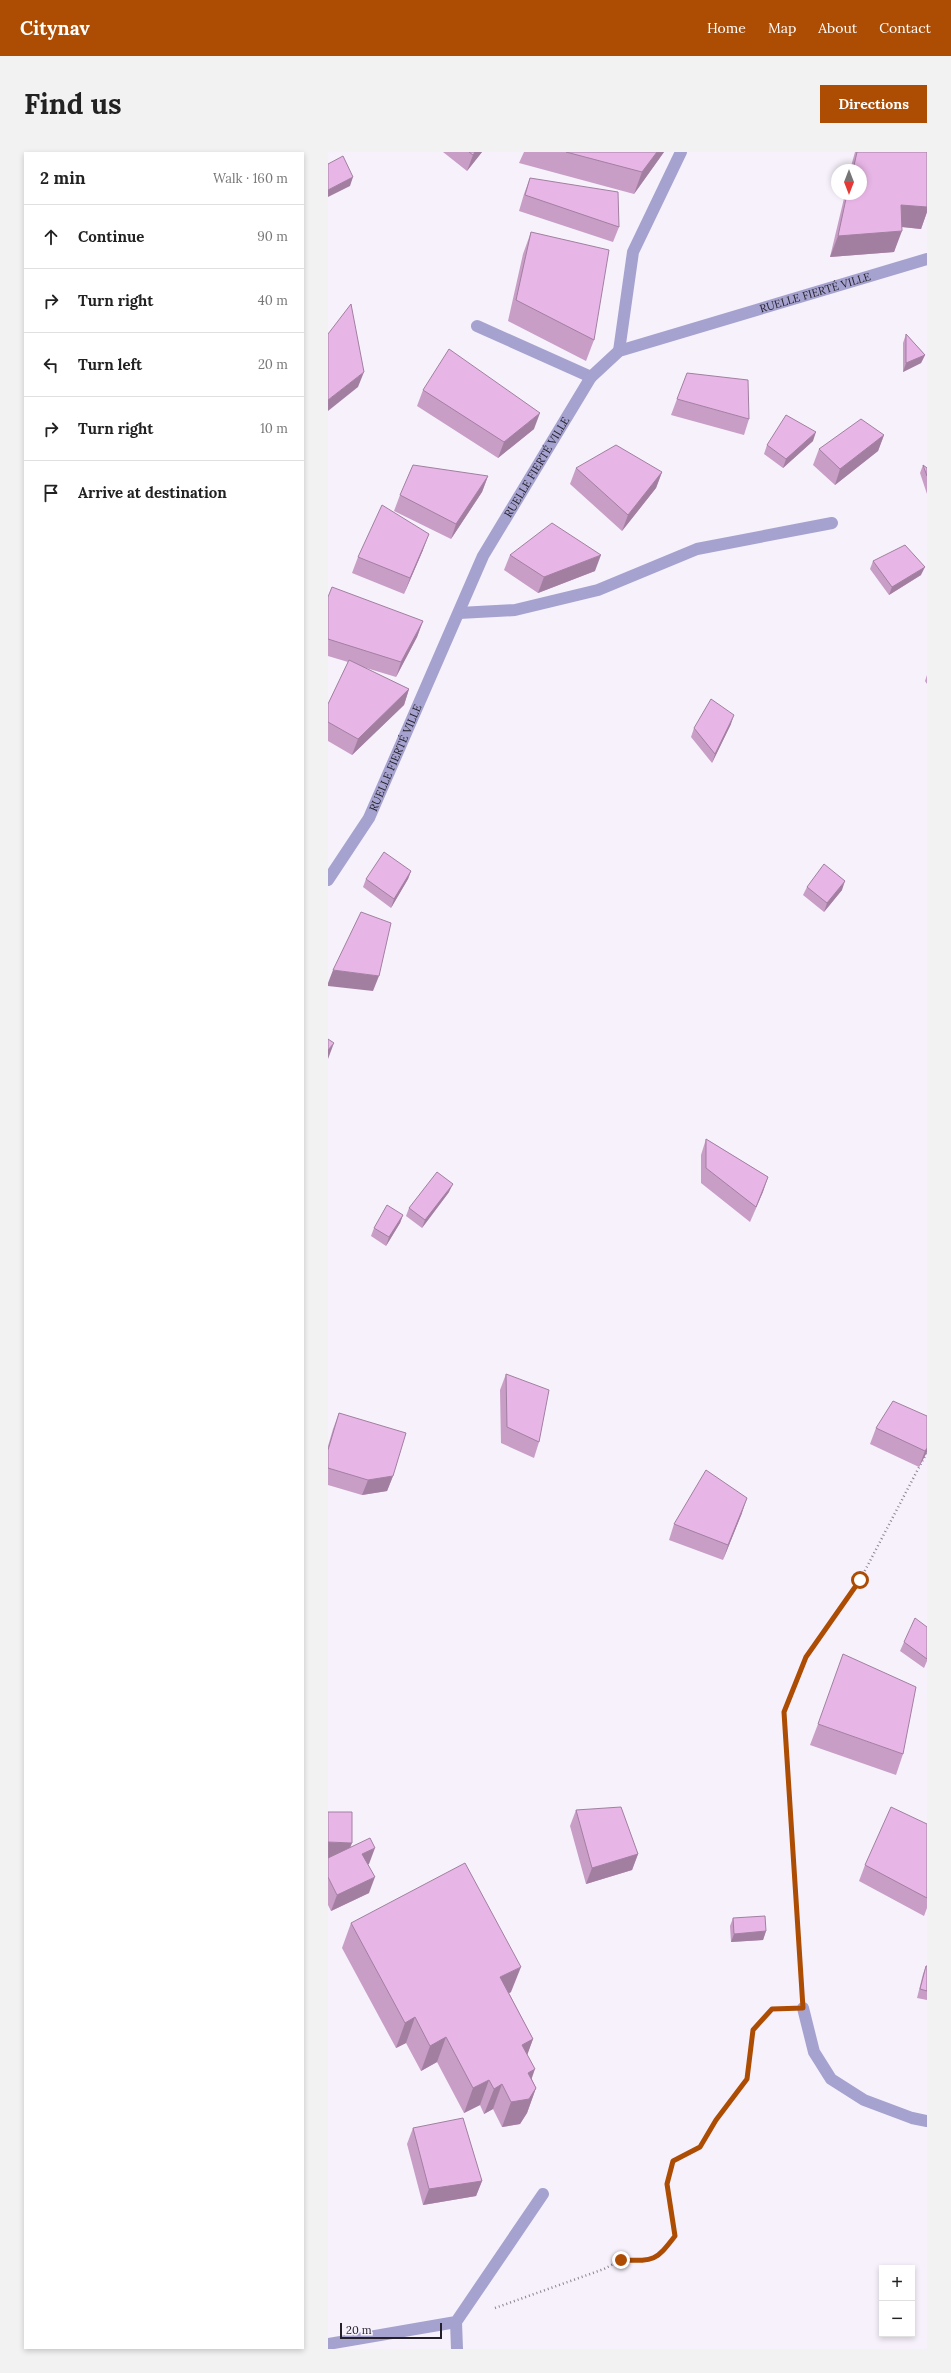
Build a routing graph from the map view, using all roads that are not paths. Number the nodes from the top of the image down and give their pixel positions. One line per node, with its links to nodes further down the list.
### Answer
1 (681, 152): 4 (street)
2 (927, 259): 4 (street, RUELLE FIERTÉ VILLE)
3 (477, 326): 5 (street)
4 (619, 351): 5 (street, RUELLE FIERTÉ VILLE)
5 (591, 377): 7 (street, RUELLE FIERTÉ VILLE)
6 (832, 523): 7 (street)
7 (459, 613): 8 (street, RUELLE FIERTÉ VILLE)
8 (328, 880)
9 (803, 2008): 10 (street)
10 (927, 2121)
11 (543, 2194): 12 (street)
12 (456, 2322): 13 (street); 14 (street)
13 (328, 2344)
14 (457, 2349)

